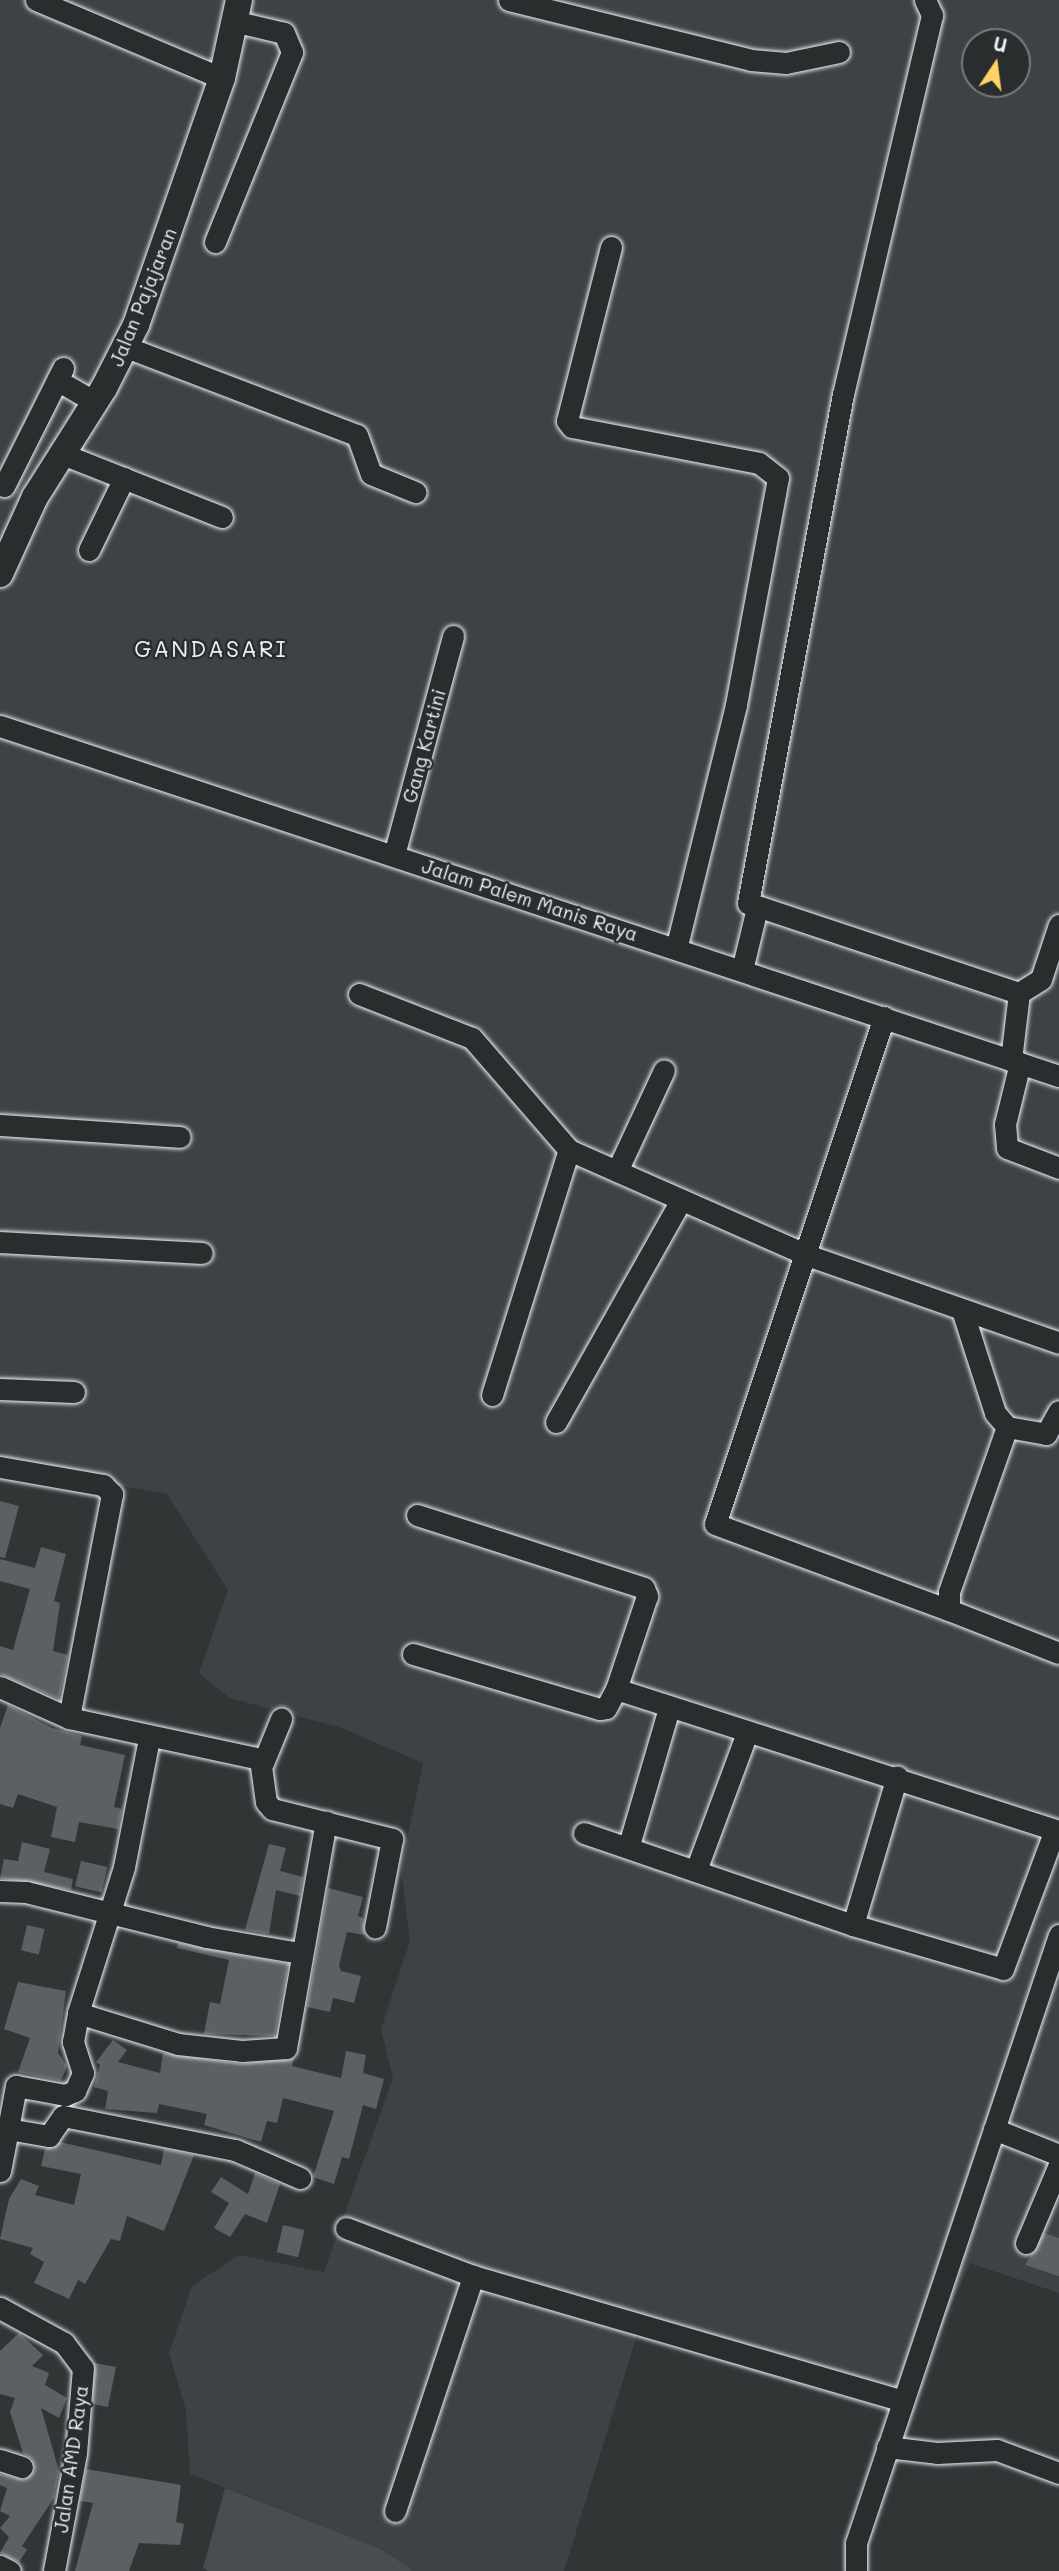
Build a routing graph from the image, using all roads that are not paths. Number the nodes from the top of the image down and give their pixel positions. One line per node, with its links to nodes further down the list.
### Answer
1 (36, 0): 6 (street)
2 (509, 0): 5 (street)
3 (925, 0): 22 (street)
4 (238, 11): 6 (main road, Jalan Pajajaran); 7 (street)
5 (839, 52)
6 (222, 78): 9 (main road, Jalan Pajajaran)
7 (215, 242)
8 (611, 247): 24 (street)
9 (126, 347): 10 (main road, Jalan Pajajaran); 14 (street)
10 (95, 402): 11 (main road, Jalan Pajajaran); 13 (street)
11 (60, 453): 12 (street); 15 (main road, Jalan Pajajaran)
12 (124, 478): 16 (street); 17 (street)
13 (2, 485): 15 (street)
14 (415, 492)
15 (35, 497): 18 (main road, Jalan Pajajaran)
16 (222, 517)
17 (89, 550)
18 (0, 574)
19 (453, 636): 21 (street, Gang Kartini)
20 (0, 726): 21 (street, Jalam Palem Manis Raya)
21 (394, 855): 24 (street, Jalam Palem Manis Raya)
22 (757, 908): 25 (street); 27 (street)
23 (1059, 925): 27 (street)
24 (676, 948): 25 (street, Jalam Palem Manis Raya)
25 (742, 970): 28 (street, Jalam Palem Manis Raya)
26 (359, 993): 34 (street)
27 (1019, 993): 29 (street)
28 (884, 1017): 29 (street, Jalam Palem Manis Raya); 40 (street)
29 (1016, 1062): 31 (street, Jalam Palem Manis Raya); 35 (street)
30 (664, 1070): 36 (street)
31 (1059, 1076)
32 (0, 1125): 33 (street)
33 (180, 1137)
34 (569, 1150): 36 (street); 45 (street)
35 (1059, 1168)
36 (617, 1171): 37 (street)
37 (681, 1200): 40 (street); 47 (street)
38 (0, 1242): 39 (street)
39 (202, 1253)
40 (807, 1255): 41 (street); 51 (street)
41 (962, 1310): 42 (street); 48 (street)
42 (1059, 1342)
43 (0, 1389): 44 (street)
44 (74, 1392)
45 (492, 1395)
46 (1059, 1411): 48 (street)
47 (556, 1422)
48 (1007, 1427): 51 (street)
49 (0, 1467): 57 (street)
50 (417, 1515): 55 (street)
51 (949, 1610): 52 (street)
52 (1059, 1653)
53 (413, 1654): 55 (street)
54 (0, 1687): 57 (street)
55 (616, 1689): 56 (street)
56 (669, 1708): 59 (street); 66 (street)
57 (69, 1718): 60 (street)
58 (281, 1719): 61 (street)
59 (747, 1733): 62 (street); 67 (street)
60 (149, 1738): 61 (street); 69 (street)
61 (263, 1763): 63 (street)
62 (897, 1776): 64 (street); 70 (street)
63 (327, 1822): 71 (street); 73 (street)
64 (1057, 1831): 70 (street)
65 (584, 1833): 66 (street)
66 (629, 1845): 67 (street)
67 (696, 1870): 70 (street)
68 (0, 1891): 69 (street)
69 (108, 1910): 73 (street); 75 (street)
70 (853, 1925)
71 (375, 1927)
72 (1059, 1935): 74 (street)
73 (300, 1953): 75 (street)
74 (1055, 1961): 78 (street)
75 (78, 2012): 76 (street)
76 (8, 2083): 77 (street)
77 (8, 2129): 81 (street); 82 (street)
78 (994, 2129): 79 (street); 87 (street)
79 (1059, 2155)
80 (1059, 2165): 84 (street)
81 (0, 2171)
82 (300, 2178)
83 (346, 2228): 85 (street)
84 (1026, 2243)
85 (473, 2276): 87 (street); 92 (street)
86 (0, 2308): 95 (street, Jalan AMD Raya)
87 (902, 2401): 88 (street)
88 (887, 2446): 91 (street); 96 (street)
89 (0, 2460): 90 (street)
90 (22, 2467)
91 (1059, 2473)
92 (395, 2511)
93 (0, 2566): 94 (street)
94 (10, 2571)
95 (54, 2571)
96 (856, 2571)

